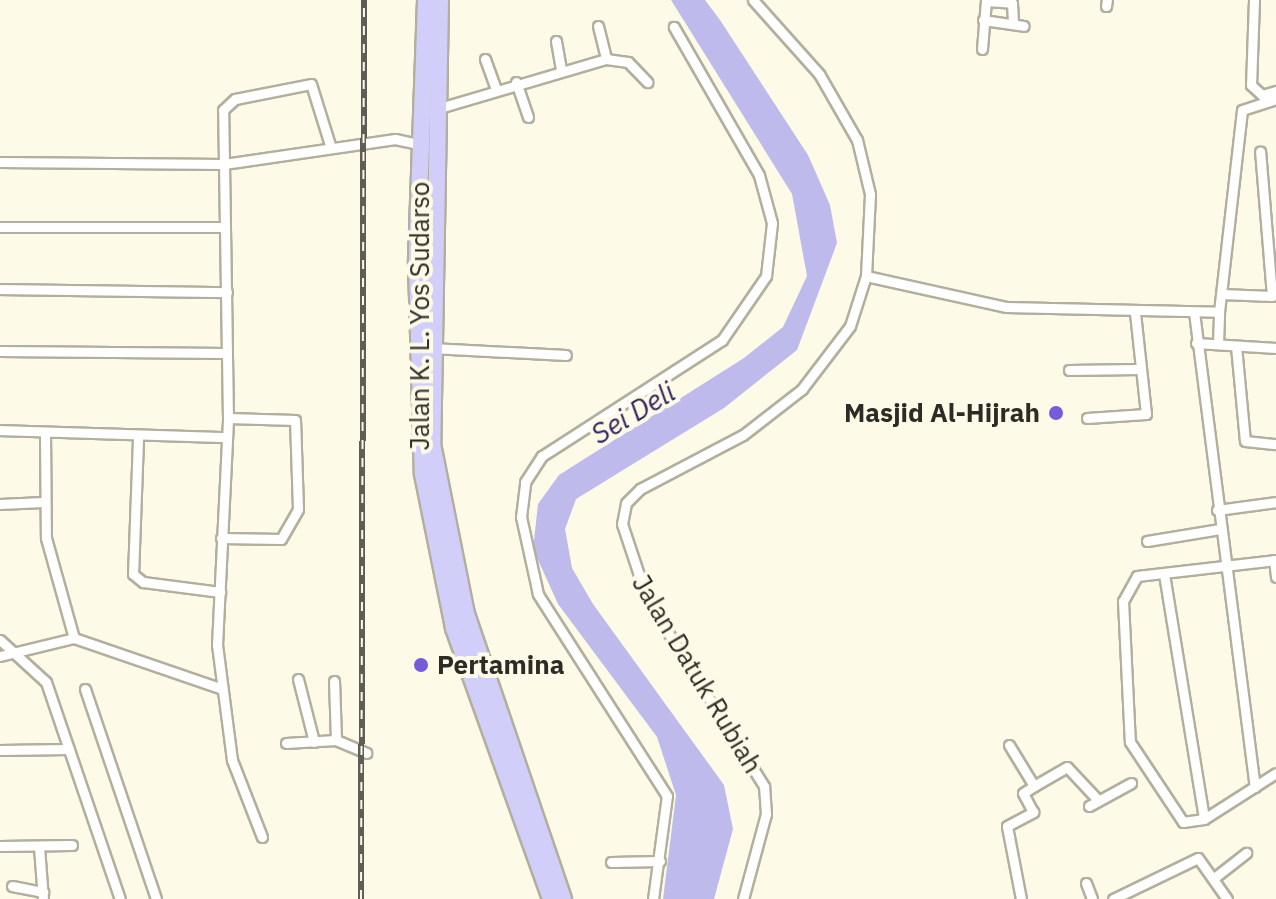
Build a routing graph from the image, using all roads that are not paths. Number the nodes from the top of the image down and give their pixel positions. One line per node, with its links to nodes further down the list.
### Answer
1 (426, 0): 24 (highway, Jalan K. L. Yos Sudarso)
2 (440, 0): 21 (highway, Jalan K. L. Yos Sudarso)
3 (753, 0): 30 (street)
4 (986, 0): 6 (street); 7 (street)
5 (1254, 0): 19 (street)
6 (983, 20): 7 (street); 12 (street)
7 (1013, 24): 9 (street)
8 (598, 26): 14 (street)
9 (1024, 26)
10 (674, 27): 92 (street)
11 (556, 41): 15 (street)
12 (982, 49)
13 (485, 59): 18 (street)
14 (606, 59): 15 (street); 17 (street)
15 (561, 69): 16 (street)
16 (516, 82): 18 (street); 22 (street)
17 (647, 82)
18 (495, 87): 21 (street)
19 (1276, 91)
20 (1276, 99): 33 (street)
21 (436, 109): 24 (highway, Jalan K. L. Yos Sudarso)
22 (528, 117)
23 (330, 145): 24 (street); 27 (street); 27 (street)
24 (427, 145): 41 (highway, Jalan K. L. Yos Sudarso); 100 (highway, Jalan K. L. Yos Sudarso)
25 (1260, 151): 34 (street)
26 (0, 162): 27 (street)
27 (224, 164): 29 (street)
28 (0, 227): 29 (street)
29 (223, 227): 32 (street)
30 (866, 276): 37 (street); 103 (street, Jalan Datuk Rubiah)
31 (0, 289): 32 (street)
32 (227, 292): 44 (street)
33 (1221, 294): 34 (street); 36 (street)
34 (1274, 296)
35 (1194, 312): 36 (street); 37 (street); 38 (street)
36 (1219, 312): 39 (street)
37 (1135, 313): 46 (street)
38 (1196, 343): 39 (street); 58 (street)
39 (1218, 344): 40 (street)
40 (1236, 346): 42 (street); 54 (street)
41 (431, 348): 45 (street); 101 (highway, Jalan K. L. Yos Sudarso)
42 (1276, 348)
43 (0, 351): 44 (street)
44 (226, 353): 48 (street)
45 (566, 355)
46 (1139, 369): 47 (street); 49 (street)
47 (1069, 370)
48 (228, 418): 52 (street); 60 (street)
49 (1087, 418)
50 (0, 430): 51 (street)
51 (45, 432): 53 (street); 55 (street)
52 (224, 437): 53 (street); 60 (street)
53 (138, 439): 66 (street)
54 (1276, 444)
55 (43, 502): 57 (street); 67 (street)
56 (1276, 502): 58 (street)
57 (0, 504)
58 (1217, 510): 59 (street)
59 (1220, 529): 61 (street); 63 (street)
60 (221, 538): 66 (street)
61 (1147, 541)
62 (1275, 560): 63 (street); 65 (street)
63 (1226, 565): 64 (street); 85 (street)
64 (1164, 574): 86 (street); 86 (street)
65 (1276, 577)
66 (220, 592): 73 (street)
67 (74, 638): 69 (street); 73 (street)
68 (0, 640): 69 (street)
69 (17, 654): 70 (street); 79 (street)
70 (0, 656)
71 (298, 679): 76 (street)
72 (334, 681): 75 (street)
73 (220, 688): 87 (street)
74 (85, 689): 99 (street)
75 (336, 740): 76 (street); 81 (street)
76 (314, 742): 77 (street)
77 (286, 743)
78 (1009, 745): 84 (street)
79 (69, 749): 80 (street); 98 (street)
80 (0, 750)
81 (366, 753)
82 (1276, 773): 85 (street)
83 (1131, 783): 84 (street)
84 (1034, 786): 104 (street)
85 (1255, 787): 86 (street)
86 (1204, 819)
87 (262, 837)
88 (72, 845): 90 (street)
89 (0, 846): 90 (street)
90 (39, 847): 97 (street)
91 (1246, 853): 94 (street)
92 (660, 861): 93 (street); 102 (street)
93 (611, 862)
94 (1214, 878): 106 (street); 107 (street)
95 (1086, 883): 105 (street)
96 (12, 886): 97 (street)
97 (43, 895)
98 (120, 899)
99 (156, 899)
100 (551, 899)
101 (563, 899)
102 (653, 899)
103 (743, 899)
104 (1021, 899)
105 (1092, 899)
106 (1113, 899)
107 (1227, 899)

